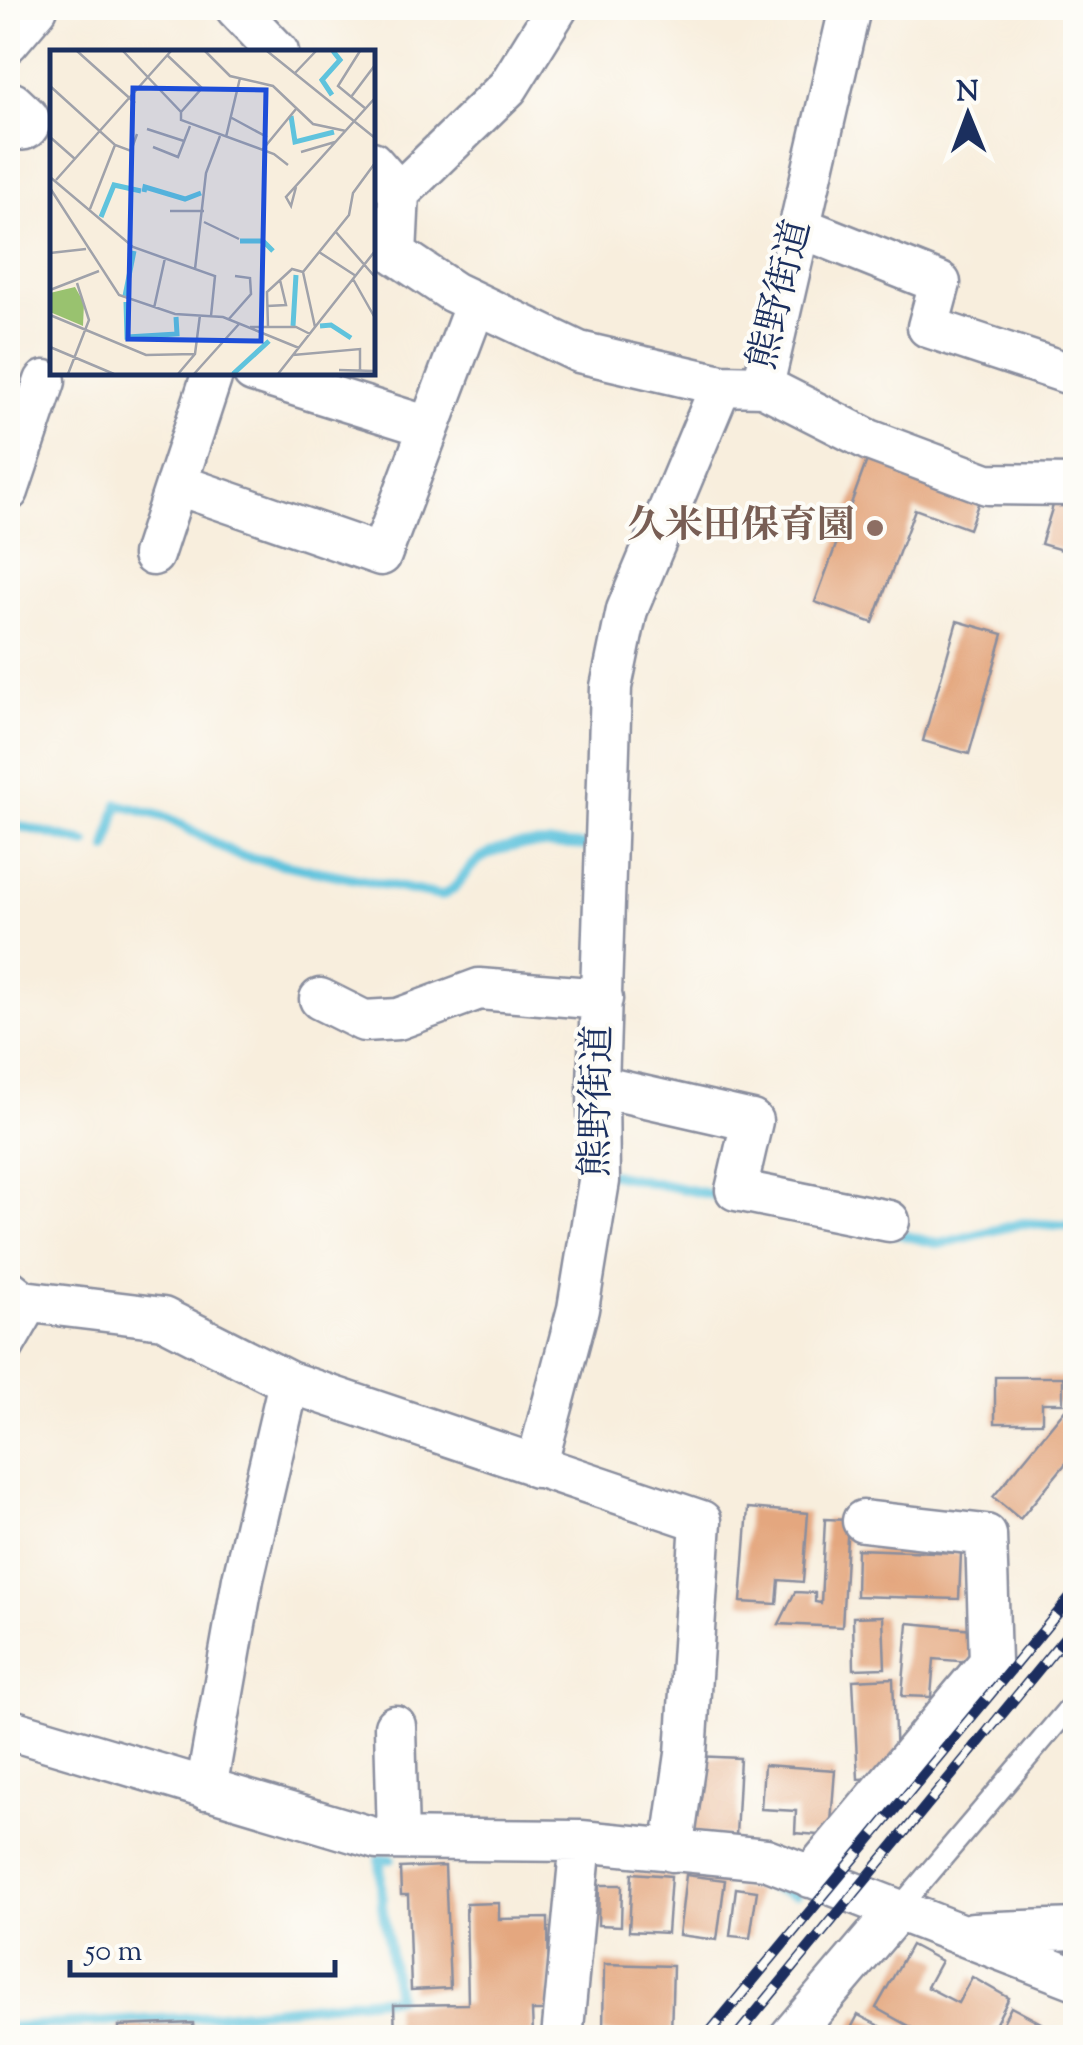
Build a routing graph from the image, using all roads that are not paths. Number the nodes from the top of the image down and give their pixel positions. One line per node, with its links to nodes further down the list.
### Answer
1 (37, 8): 5 (street)
2 (236, 8): 6 (street)
3 (557, 8): 8 (street)
4 (850, 8): 9 (street, 熊野街道)
5 (8, 42)
6 (276, 50)
7 (375, 165): 8 (street)
8 (399, 193): 10 (street)
9 (800, 227): 13 (street); 16 (street, 熊野街道)
10 (476, 303): 15 (street); 17 (street)
11 (212, 375): 19 (street)
12 (262, 375): 17 (street)
13 (1076, 376)
14 (45, 381): 20 (street)
15 (721, 386): 16 (street, 熊野街道); 23 (street, 熊野街道)
16 (763, 386): 18 (street)
17 (429, 427): 19 (street)
18 (1073, 475)
19 (176, 484): 21 (street)
20 (8, 491)
21 (153, 555)
22 (320, 999): 23 (street)
23 (602, 999): 24 (street, 熊野街道)
24 (598, 1086): 25 (street); 29 (street, 熊野街道)
25 (890, 1222)
26 (24, 1296): 27 (lane); 28 (street)
27 (8, 1358)
28 (289, 1382): 29 (street); 34 (street)
29 (536, 1467): 37 (street)
30 (863, 1521): 38 (street)
31 (1076, 1700): 39 (lane)
32 (396, 1726): 35 (street)
33 (8, 1729): 34 (street)
34 (206, 1790): 35 (street)
35 (398, 1839): 36 (street)
36 (581, 1841): 37 (street); 43 (street)
37 (672, 1850): 38 (street)
38 (810, 1877): 39 (street)
39 (896, 1912): 41 (street); 44 (street)
40 (1076, 1929): 41 (street)
41 (954, 1934): 42 (street)
42 (1076, 1979)
43 (562, 2038)
44 (789, 2038)

